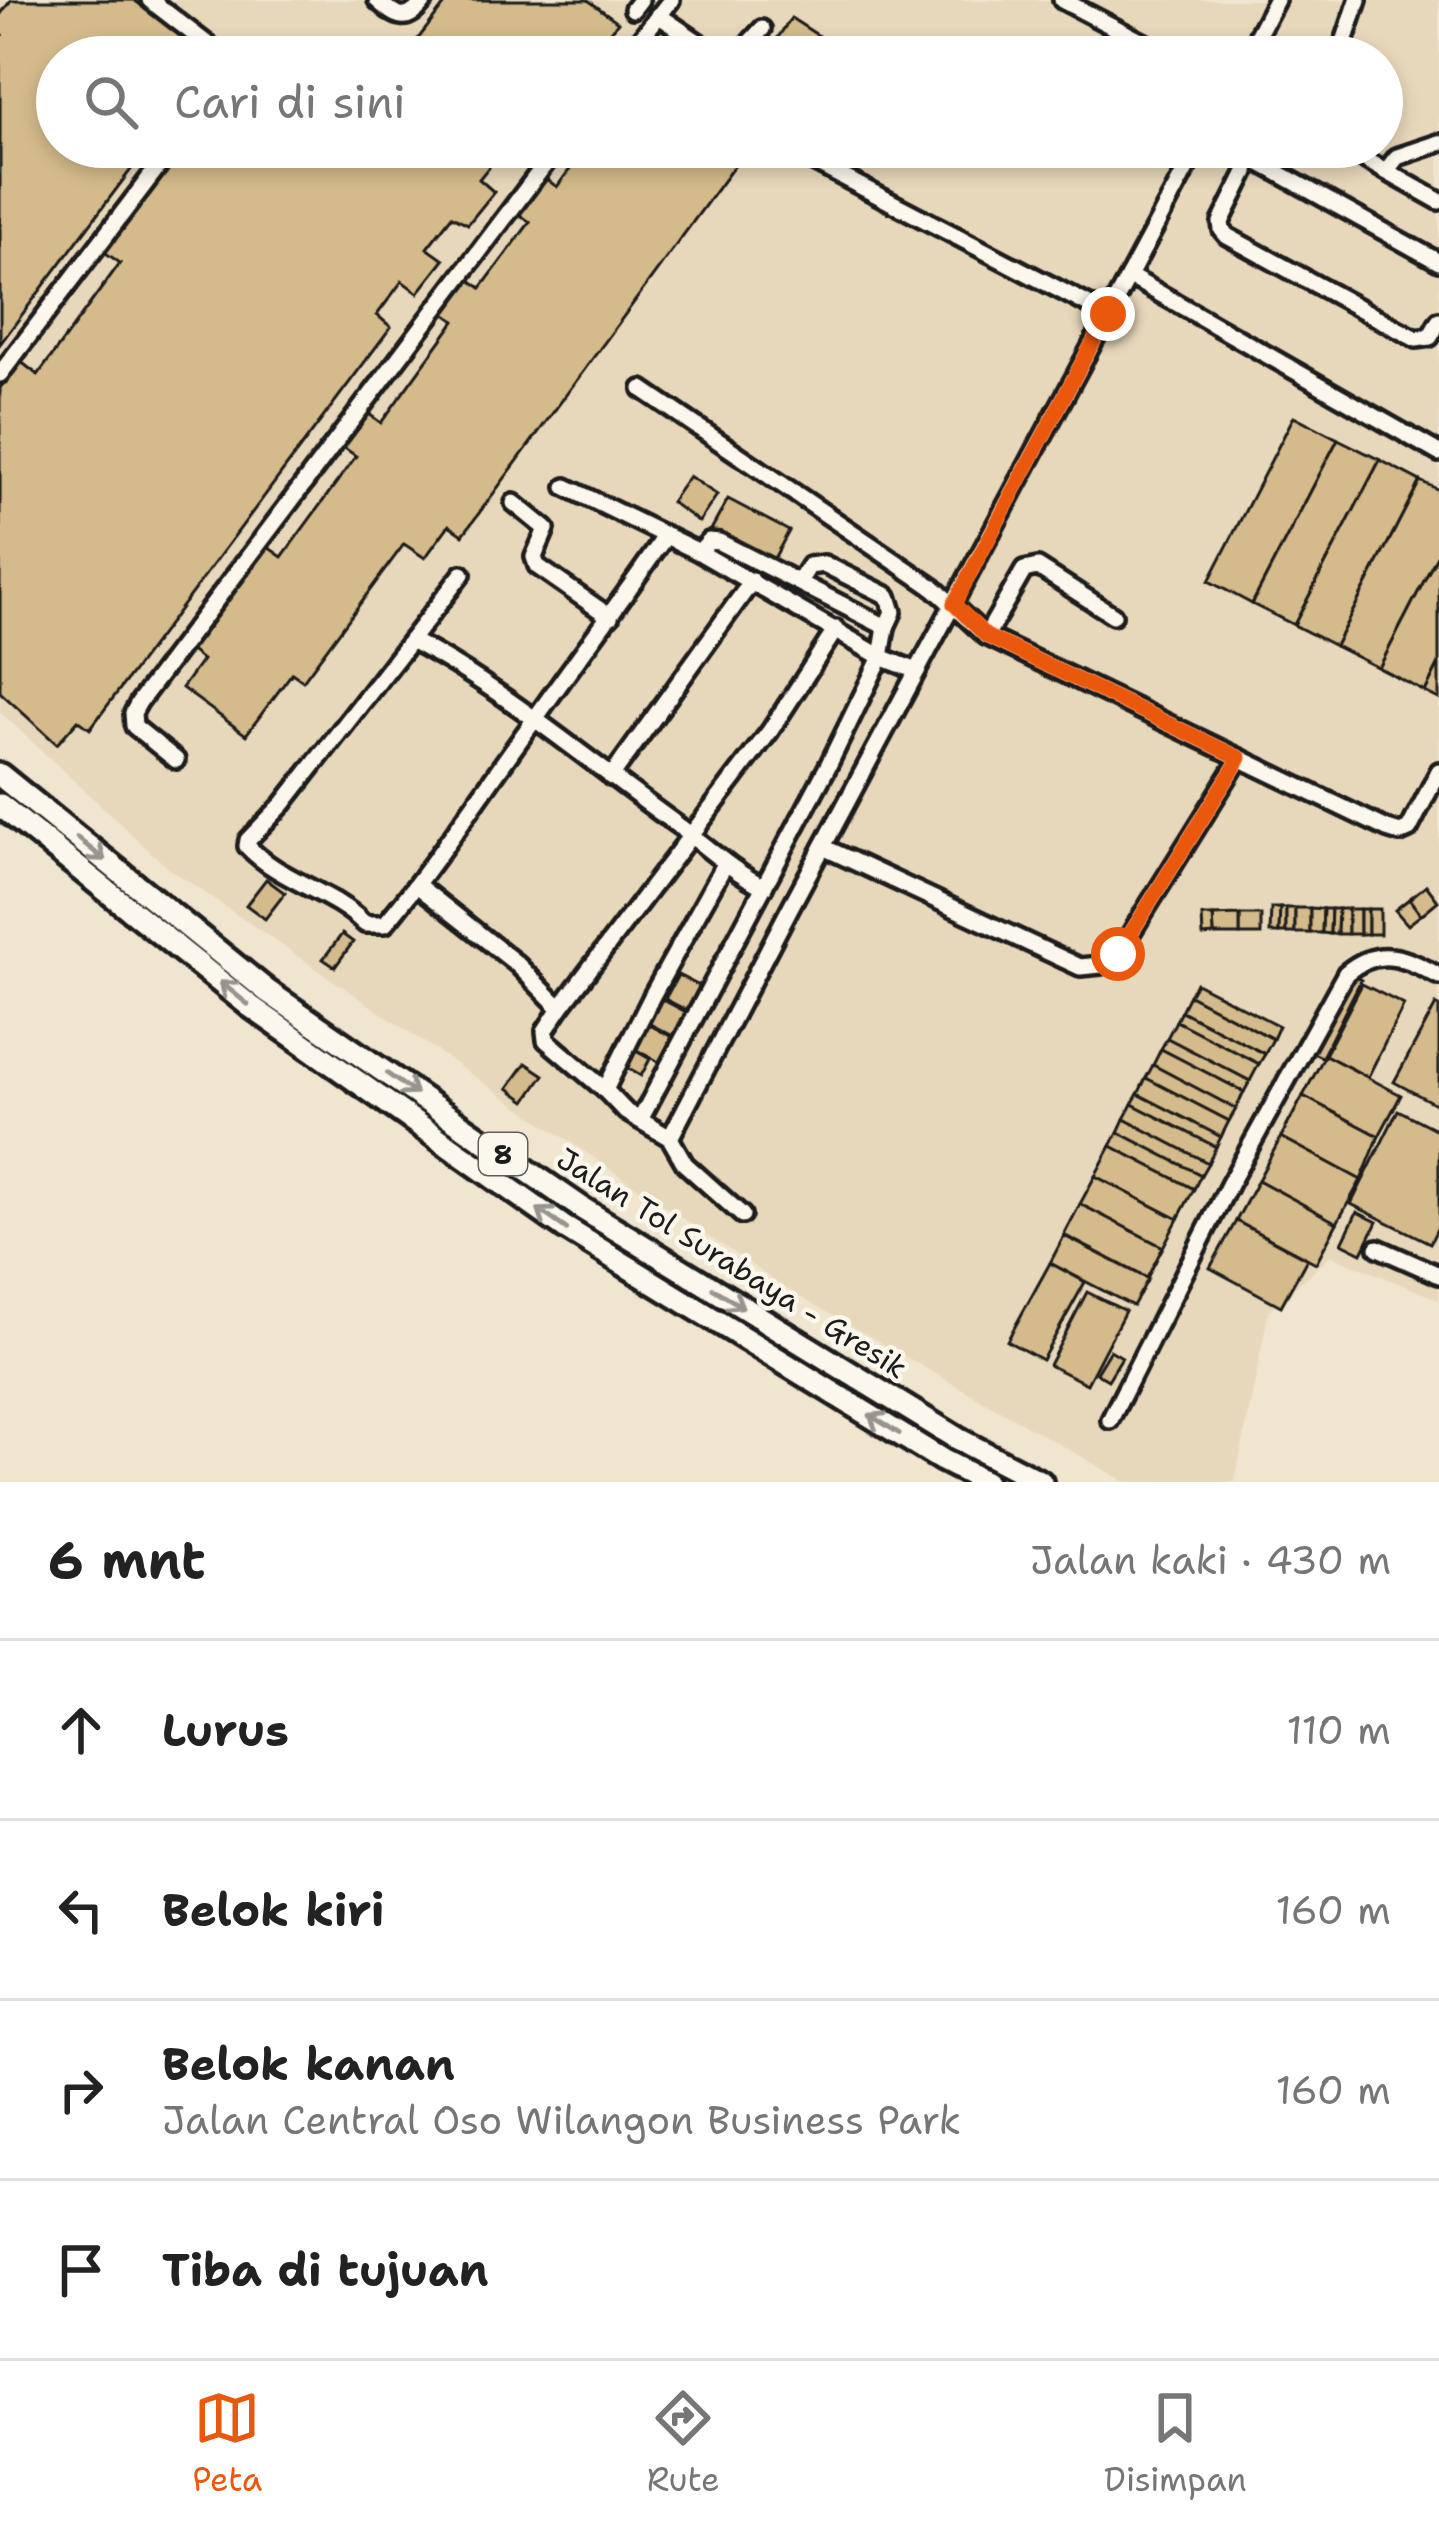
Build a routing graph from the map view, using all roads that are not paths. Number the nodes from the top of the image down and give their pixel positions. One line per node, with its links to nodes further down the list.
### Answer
1 (151, 0): 10 (lane)
2 (377, 0): 3 (lane)
3 (425, 0)
4 (670, 0): 8 (lane)
5 (1062, 0): 14 (lane)
6 (1276, 0): 15 (lane)
7 (1358, 0): 16 (lane)
8 (658, 15): 11 (lane); 12 (lane)
9 (762, 29): 13 (lane)
10 (197, 36)
11 (642, 36)
12 (689, 36)
13 (755, 36)
14 (1131, 36)
15 (1257, 36)
16 (1347, 36)
17 (1439, 143): 18 (lane)
18 (1403, 155)
19 (157, 168): 33 (lane)
20 (542, 168): 54 (lane)
21 (826, 168): 31 (lane)
22 (1187, 168): 30 (lane)
23 (1247, 168): 32 (lane)
24 (1278, 168): 29 (lane)
25 (1381, 168): 27 (lane)
26 (1388, 168): 27 (lane)
27 (1386, 171): 28 (lane)
28 (1439, 201)
29 (1439, 262)
30 (1129, 276): 31 (lane); 35 (lane)
31 (1108, 314): 43 (lane)
32 (1439, 321)
33 (0, 374)
34 (641, 389): 43 (lane)
35 (1439, 453)
36 (566, 487): 38 (lane)
37 (514, 503): 45 (lane)
38 (666, 535): 39 (lane); 45 (lane)
39 (699, 552): 41 (lane); 42 (lane)
40 (462, 574): 49 (lane)
41 (752, 581): 47 (lane); 57 (lane)
42 (799, 582): 46 (lane); 46 (lane)
43 (954, 604): 48 (lane); 51 (lane)
44 (1113, 616): 48 (lane)
45 (610, 617): 52 (lane)
46 (886, 627): 50 (lane)
47 (836, 629): 50 (lane); 59 (lane)
48 (986, 636): 53 (lane)
49 (411, 640): 52 (lane); 62 (lane)
50 (881, 657): 51 (lane); 63 (lane)
51 (917, 671): 60 (lane)
52 (534, 719): 57 (lane); 62 (lane)
53 (1240, 758): 55 (lane); 60 (lane)
54 (176, 760)
55 (1439, 771)
56 (0, 775): 74 (highway, Jalan Tol Surabaya - Gresik / 8, one-way to 74)
57 (610, 777): 59 (lane)
58 (0, 805): 73 (highway, Jalan Tol Surabaya - Gresik / 8, one-way to 58)
59 (691, 835): 61 (lane); 65 (lane)
60 (823, 847): 68 (lane)
61 (725, 864): 63 (lane); 66 (lane)
62 (417, 885): 65 (lane)
63 (764, 887): 67 (lane)
64 (1439, 976): 72 (lane)
65 (560, 1008): 66 (lane)
66 (605, 1090): 67 (lane)
67 (640, 1120): 68 (lane)
68 (670, 1138): 69 (lane)
69 (742, 1215)
70 (1378, 1248): 71 (lane)
71 (1439, 1275)
72 (1110, 1420)
73 (985, 1482)
74 (1041, 1482)

